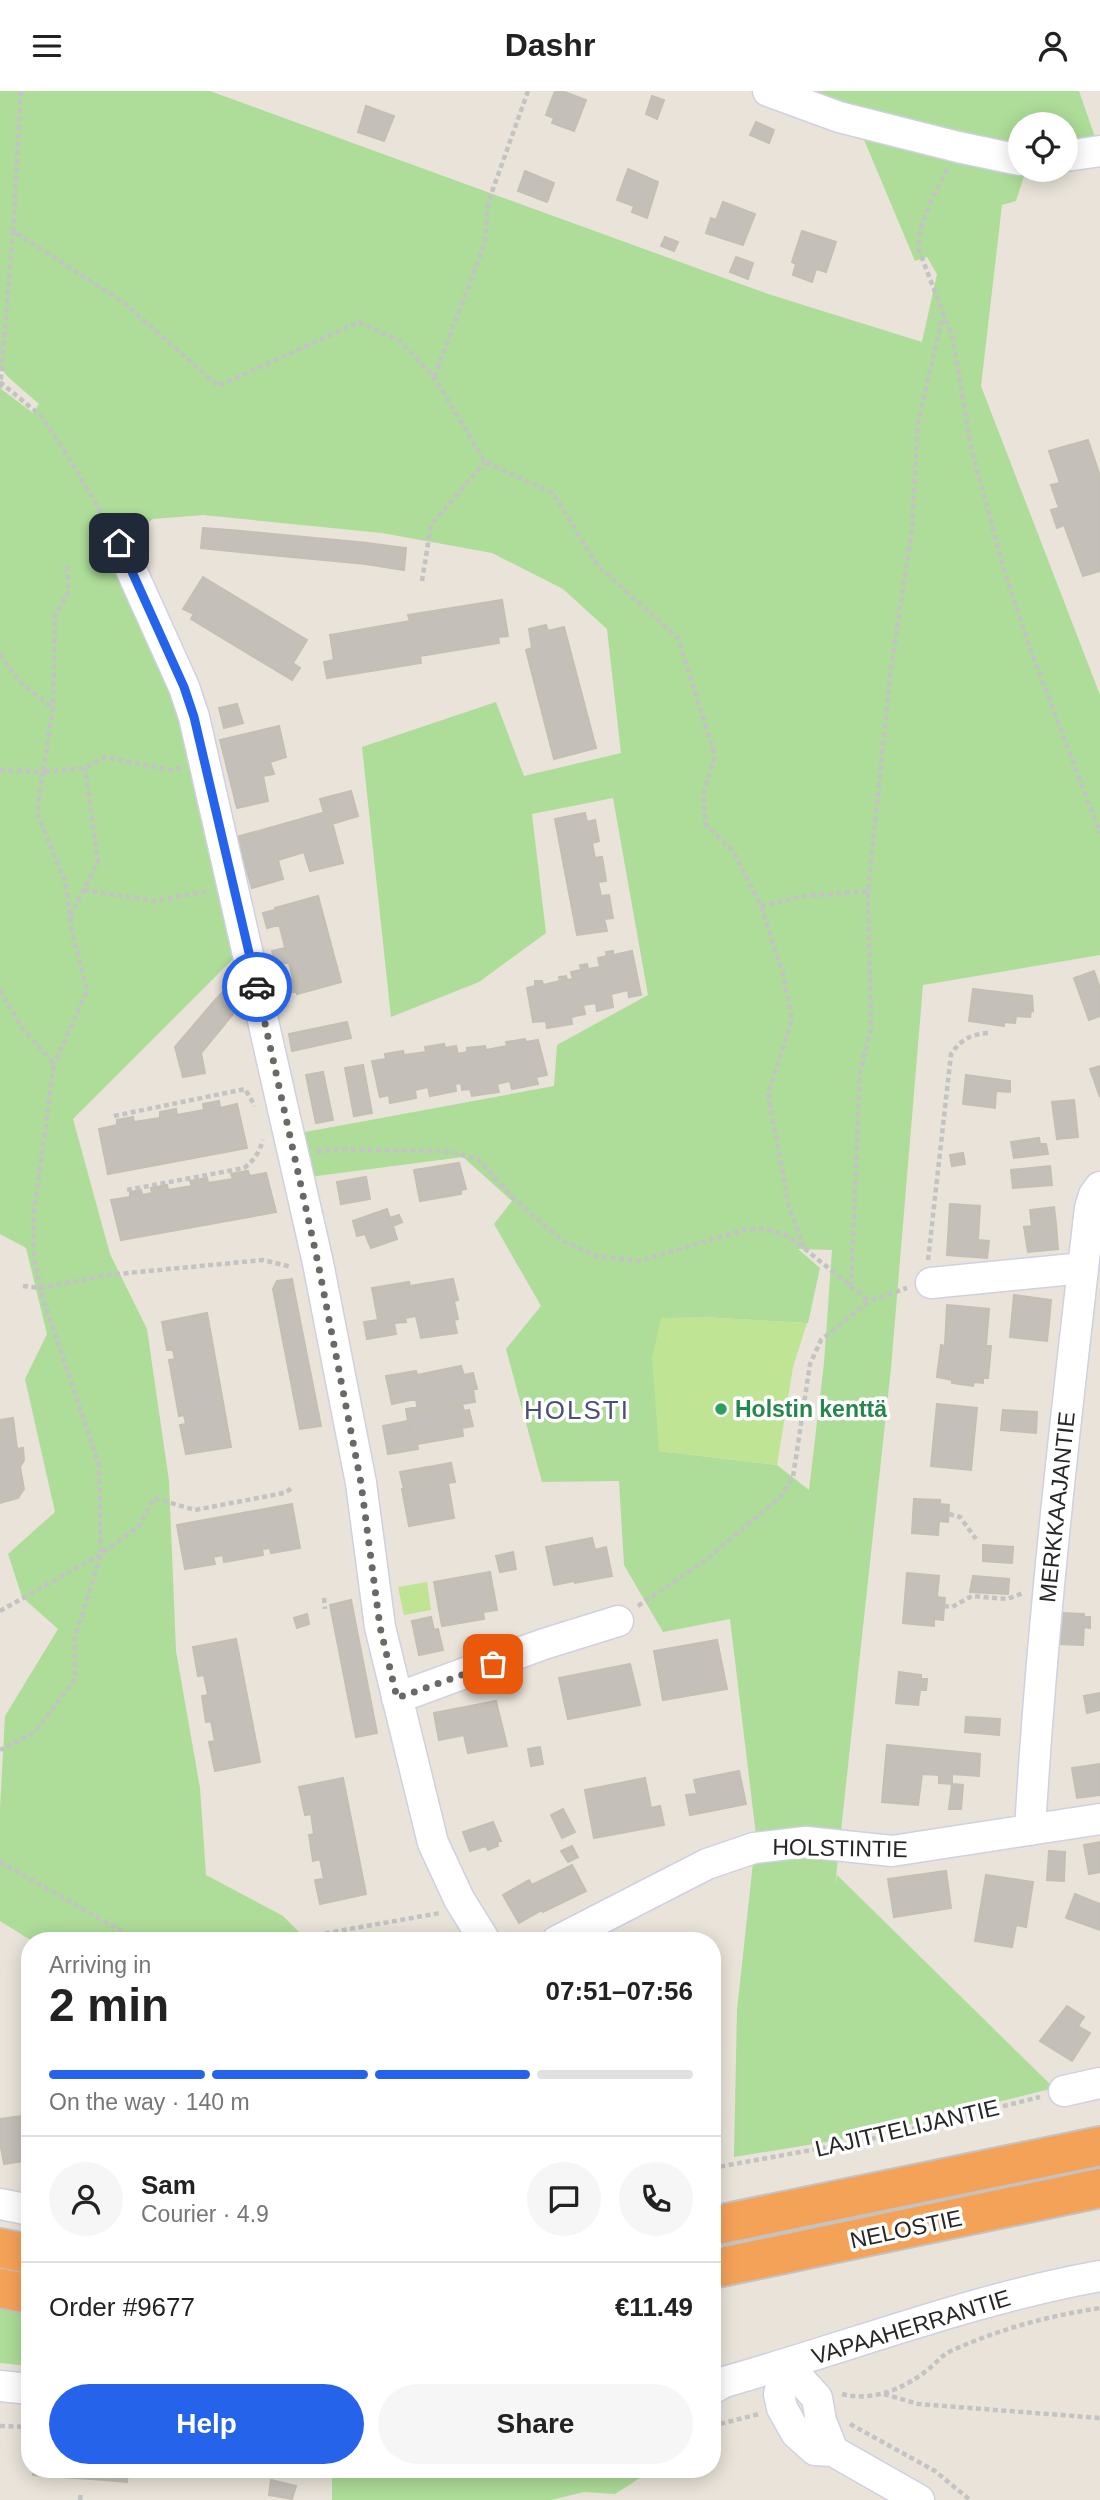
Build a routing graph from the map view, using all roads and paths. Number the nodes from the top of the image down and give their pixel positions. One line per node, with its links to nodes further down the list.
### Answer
1 (21, 91): 8 (path)
2 (528, 91): 10 (path)
3 (768, 91): 4 (street)
4 (958, 147): 7 (street); 9 (path)
5 (1100, 151): 6 (street)
6 (1078, 154)
7 (1008, 157)
8 (13, 231): 10 (path); 11 (path)
9 (944, 311): 22 (path); 25 (path)
10 (433, 377): 12 (path)
11 (0, 384): 13 (path)
12 (485, 462): 15 (path); 26 (path)
13 (119, 543): 18 (street)
14 (67, 566): 17 (path)
15 (422, 581)
16 (0, 655): 17 (path)
17 (53, 708): 21 (path)
18 (205, 764): 19 (path); 23 (street)
19 (85, 768): 21 (path); 24 (path)
20 (0, 770): 21 (path)
21 (43, 772): 27 (path)
22 (1100, 833)
23 (234, 886): 24 (path); 34 (street)
24 (84, 890): 27 (path)
25 (868, 891): 26 (path); 42 (path)
26 (761, 906): 37 (path)
27 (70, 916): 30 (path)
28 (0, 990): 30 (path)
29 (989, 1033): 40 (path)
30 (54, 1064): 43 (path)
31 (259, 1114): 32 (path)
32 (114, 1116)
33 (264, 1130): 36 (path)
34 (295, 1155): 37 (path); 55 (street)
35 (1100, 1187): 39 (street, MERKKAAJANTIE)
36 (127, 1190)
37 (805, 1249): 42 (path)
38 (293, 1268): 43 (path)
39 (1083, 1268): 40 (street); 58 (street, MERKKAAJANTIE)
40 (931, 1283): 44 (path)
41 (23, 1286): 43 (path)
42 (851, 1287): 44 (path)
43 (41, 1289): 48 (path)
44 (869, 1301): 54 (path)
45 (294, 1487): 48 (path)
46 (948, 1514): 47 (path)
47 (976, 1539)
48 (101, 1554): 53 (path); 56 (path)
49 (1023, 1593): 51 (path)
50 (324, 1598): 52 (path)
51 (944, 1605)
52 (326, 1609)
53 (0, 1611)
54 (618, 1621): 55 (street)
55 (397, 1698): 60 (street)
56 (0, 1750)
57 (1100, 1819): 58 (street, HOLSTINTIE)
58 (1030, 1830): 65 (street, HOLSTINTIE)
59 (0, 1862): 61 (path)
60 (456, 1909): 62 (path); 63 (street); 64 (street)
61 (123, 1932)
62 (332, 1932)
63 (460, 1932)
64 (477, 1932)
65 (575, 1932)
66 (1100, 2083): 67 (street)
67 (1064, 2091): 69 (path, LAJITTELIJANTIE)
68 (1100, 2146): 73 (highway, NELOSTIE)
69 (721, 2166)
70 (1100, 2188): 76 (highway, NELOSTIE)
71 (0, 2204): 72 (street)
72 (21, 2208)
73 (721, 2225)
74 (0, 2248): 75 (highway)
75 (21, 2252)
76 (721, 2267)
77 (1100, 2276): 81 (street, VAPAAHERRANTIE)
78 (0, 2288): 79 (highway)
79 (21, 2292)
80 (1100, 2308): 85 (path)
81 (787, 2365): 82 (street, VAPAAHERRANTIE); 86 (street); 87 (street)
82 (721, 2383)
83 (0, 2386): 84 (street)
84 (21, 2388)
85 (883, 2394): 86 (path); 88 (path)
86 (820, 2397): 92 (street); 96 (path)
87 (782, 2408): 89 (path); 92 (street)
88 (1100, 2418)
89 (721, 2424)
90 (0, 2426): 91 (path)
91 (21, 2427)
92 (833, 2451): 95 (street)
93 (81, 2492): 94 (path)
94 (80, 2500)
95 (919, 2500)
96 (970, 2500)

